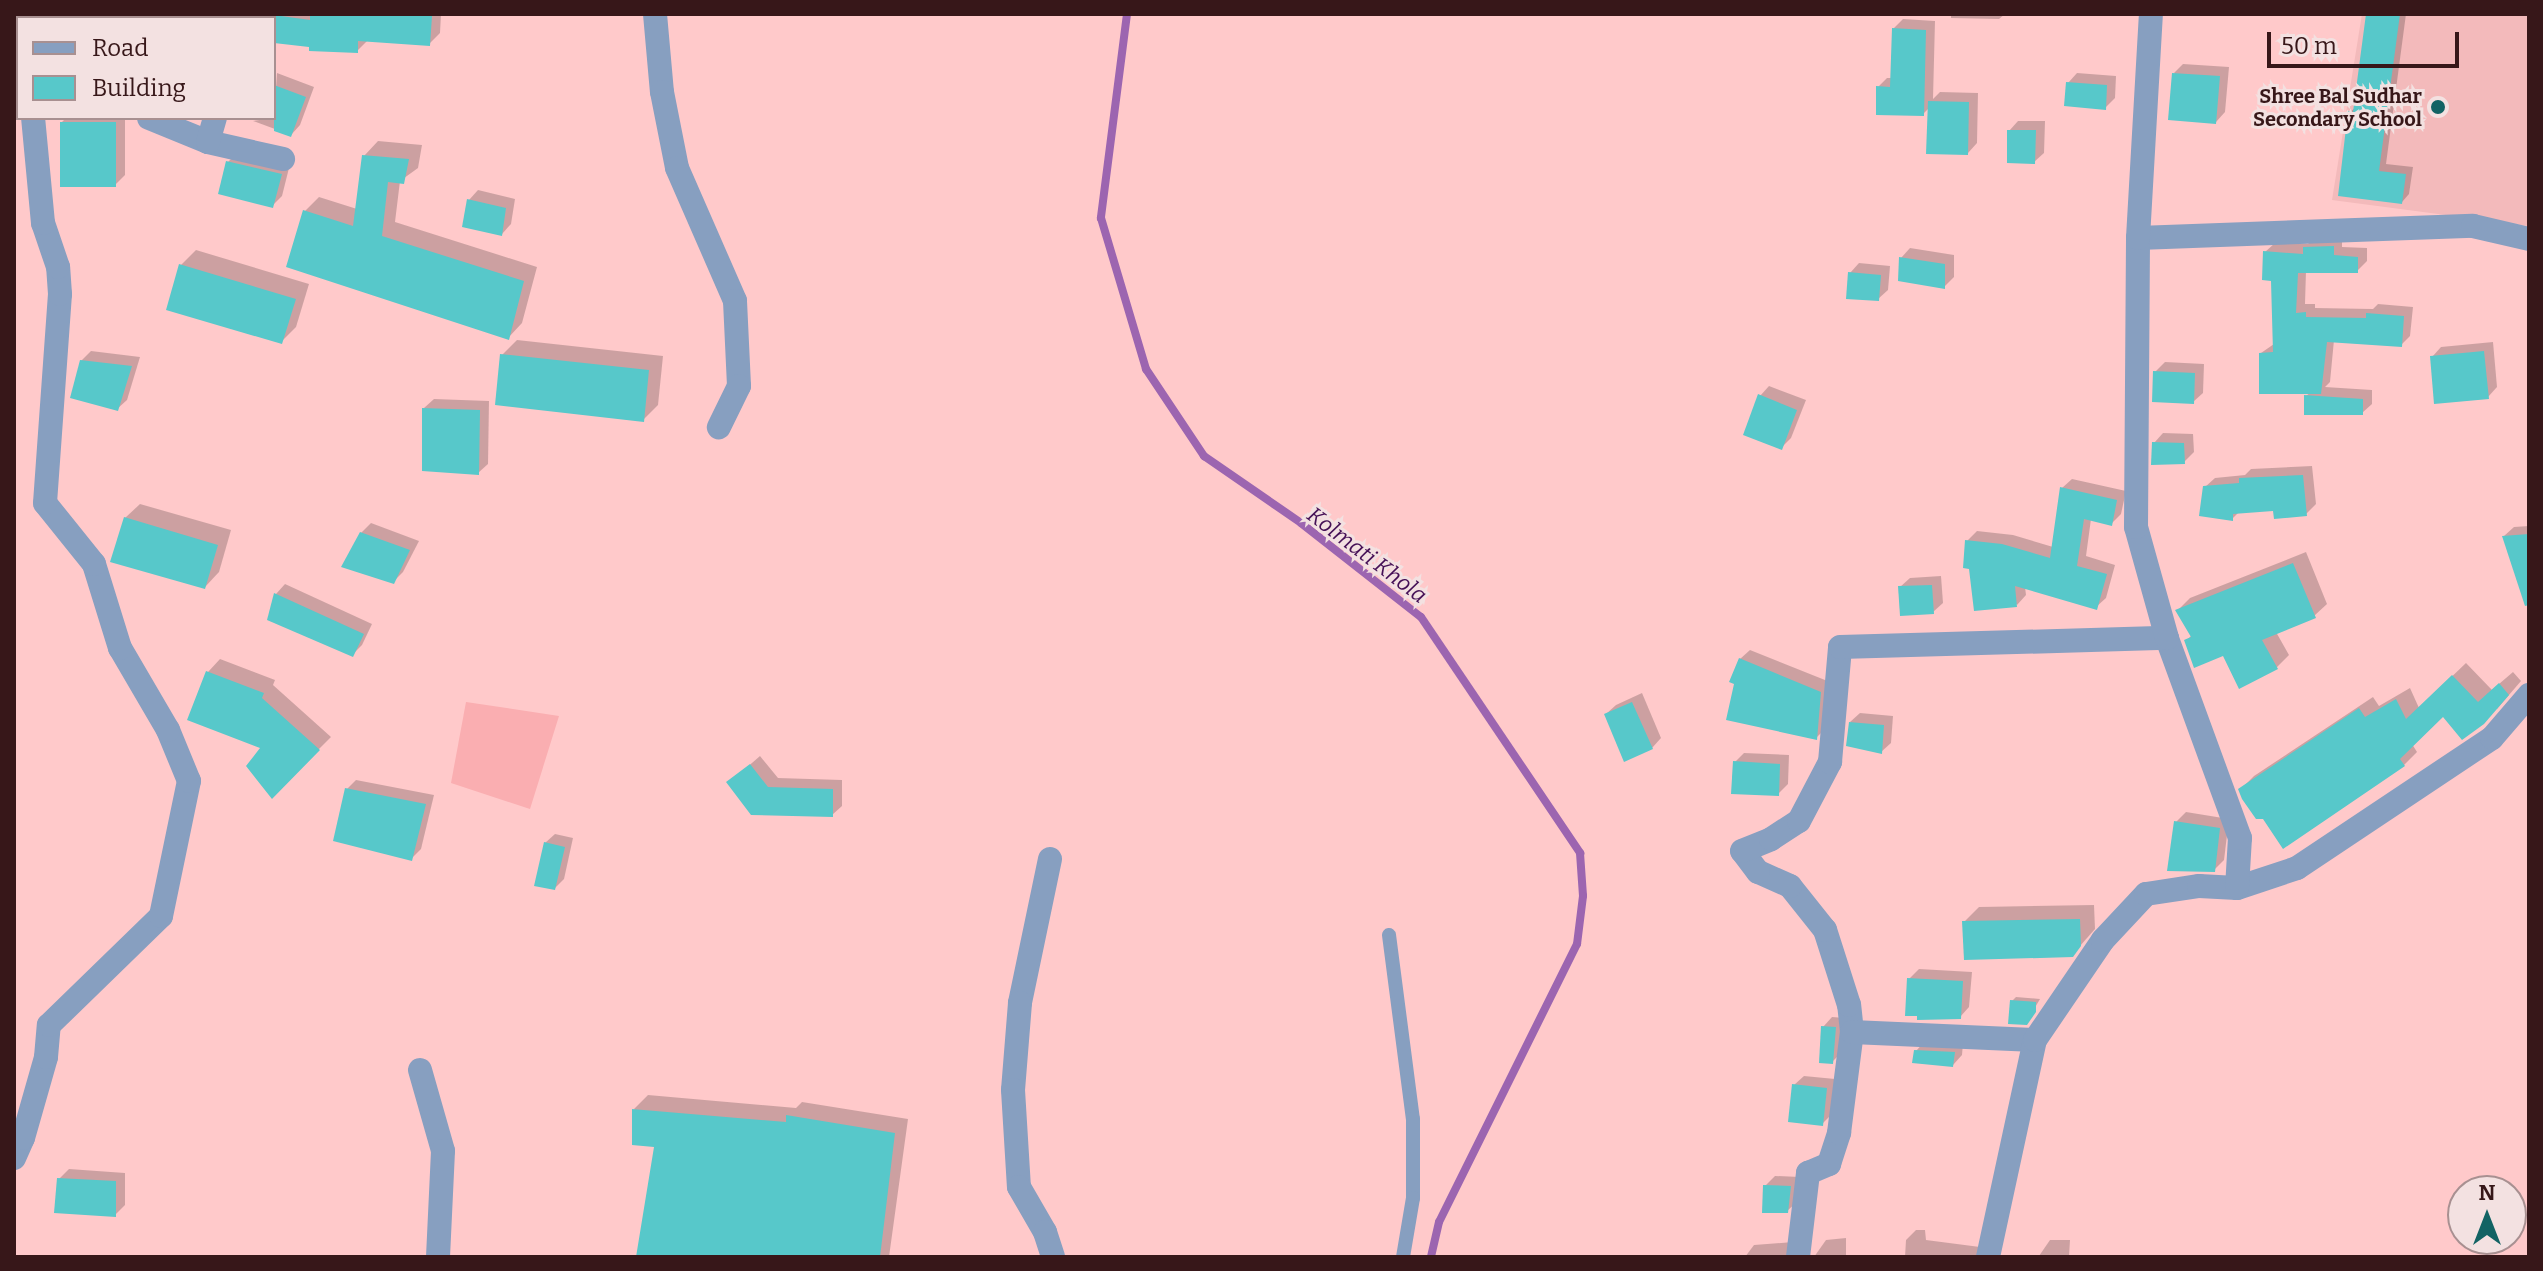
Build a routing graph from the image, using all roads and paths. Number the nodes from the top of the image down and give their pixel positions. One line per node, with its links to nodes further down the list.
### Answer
1 (655, 14): 9 (street)
2 (2151, 14): 7 (street)
3 (33, 120): 18 (street)
4 (159, 120): 5 (street)
5 (211, 130): 6 (street)
6 (283, 159)
7 (2138, 238): 8 (street); 10 (street)
8 (2529, 239)
9 (719, 427)
10 (2167, 638): 13 (street); 15 (street)
11 (2529, 695): 13 (street)
12 (1050, 859): 20 (street)
13 (2237, 888): 16 (street)
14 (1389, 935): 21 (lane)
15 (1852, 1032): 16 (street); 22 (street)
16 (2035, 1040): 23 (street)
17 (420, 1070): 19 (street)
18 (14, 1158)
19 (438, 1257)
20 (1053, 1257)
21 (1403, 1257)
22 (1798, 1257)
23 (1988, 1257)

